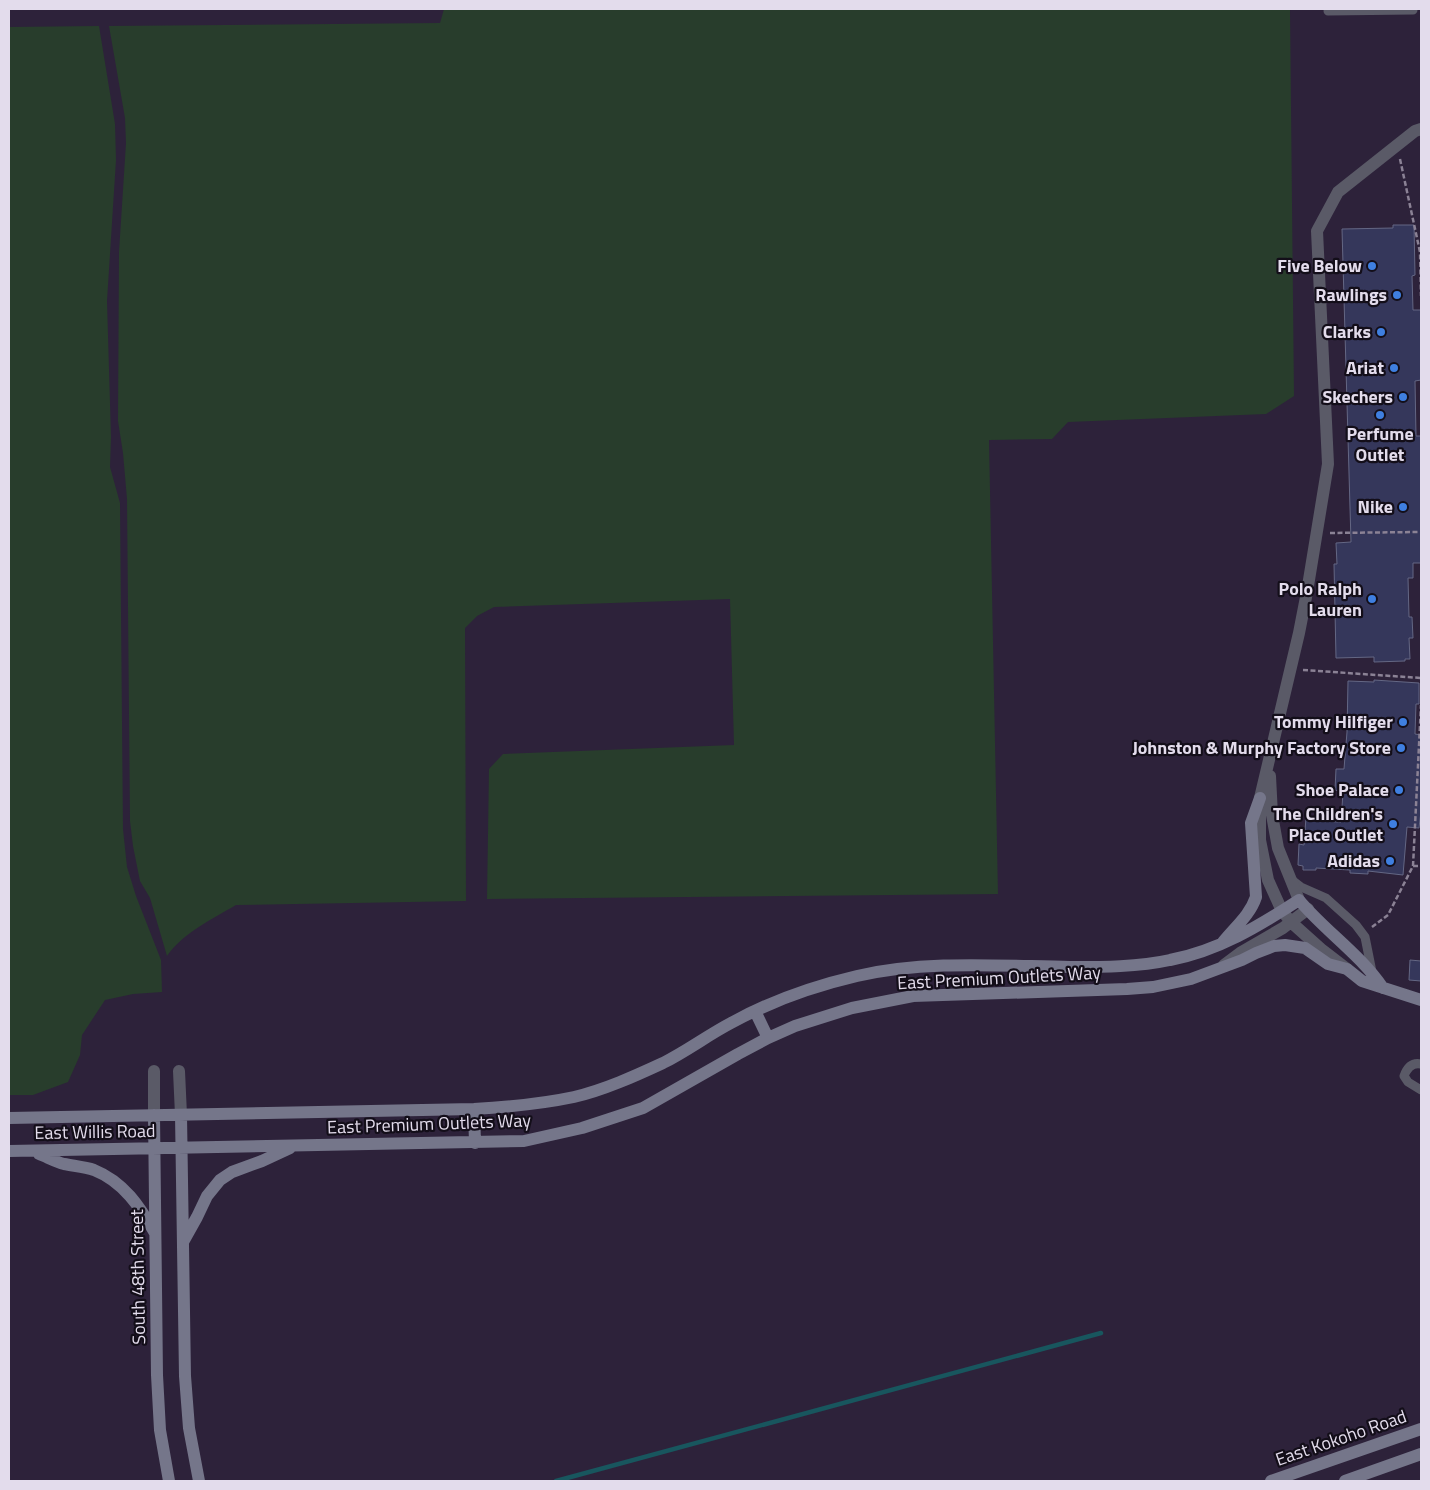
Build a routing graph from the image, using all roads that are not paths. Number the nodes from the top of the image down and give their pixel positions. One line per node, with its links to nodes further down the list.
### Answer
1 (1413, 10): 2 (lane)
2 (1328, 11)
3 (1421, 129): 4 (street)
4 (1269, 763): 5 (street); 6 (street)
5 (1260, 798): 8 (street); 10 (street)
6 (1290, 880): 7 (street); 13 (lane)
7 (1304, 904): 8 (street, East Premium Outlets Way); 9 (street, East Premium Outlets Way); 13 (street)
8 (1282, 911): 9 (street); 10 (street, East Premium Outlets Way)
9 (1291, 922): 11 (street, East Premium Outlets Way); 12 (street)
10 (1219, 946): 16 (street, East Premium Outlets Way)
11 (1218, 969): 12 (street); 17 (street, East Premium Outlets Way)
12 (1347, 969): 14 (street)
13 (1372, 972): 14 (street)
14 (1383, 988): 15 (street)
15 (1421, 1000)
16 (755, 1011): 17 (street); 22 (street, East Premium Outlets Way)
17 (768, 1038): 26 (street, East Premium Outlets Way)
18 (1421, 1064): 21 (lane)
19 (154, 1071): 23 (street, South 48th Street)
20 (179, 1072): 24 (street)
21 (1421, 1090)
22 (474, 1109): 24 (street, East Premium Outlets Way); 26 (street)
23 (154, 1115): 24 (street, East Willis Road); 25 (street, East Willis Road); 29 (street, South 48th Street)
24 (181, 1115): 28 (street)
25 (9, 1118)
26 (475, 1143): 27 (street, East Premium Outlets Way)
27 (294, 1146): 28 (street, East Premium Outlets Way); 33 (street)
28 (181, 1148): 29 (street, East Willis Road); 33 (street)
29 (154, 1149): 30 (street, East Willis Road); 32 (street, South 48th Street)
30 (32, 1151): 31 (street, East Willis Road); 32 (street)
31 (9, 1152)
32 (156, 1234): 36 (street, South 48th Street)
33 (183, 1242): 37 (street)
34 (1421, 1429): 38 (street, East Kokoho Road)
35 (1421, 1454): 39 (street)
36 (169, 1481)
37 (199, 1481)
38 (1271, 1481)
39 (1345, 1481)

